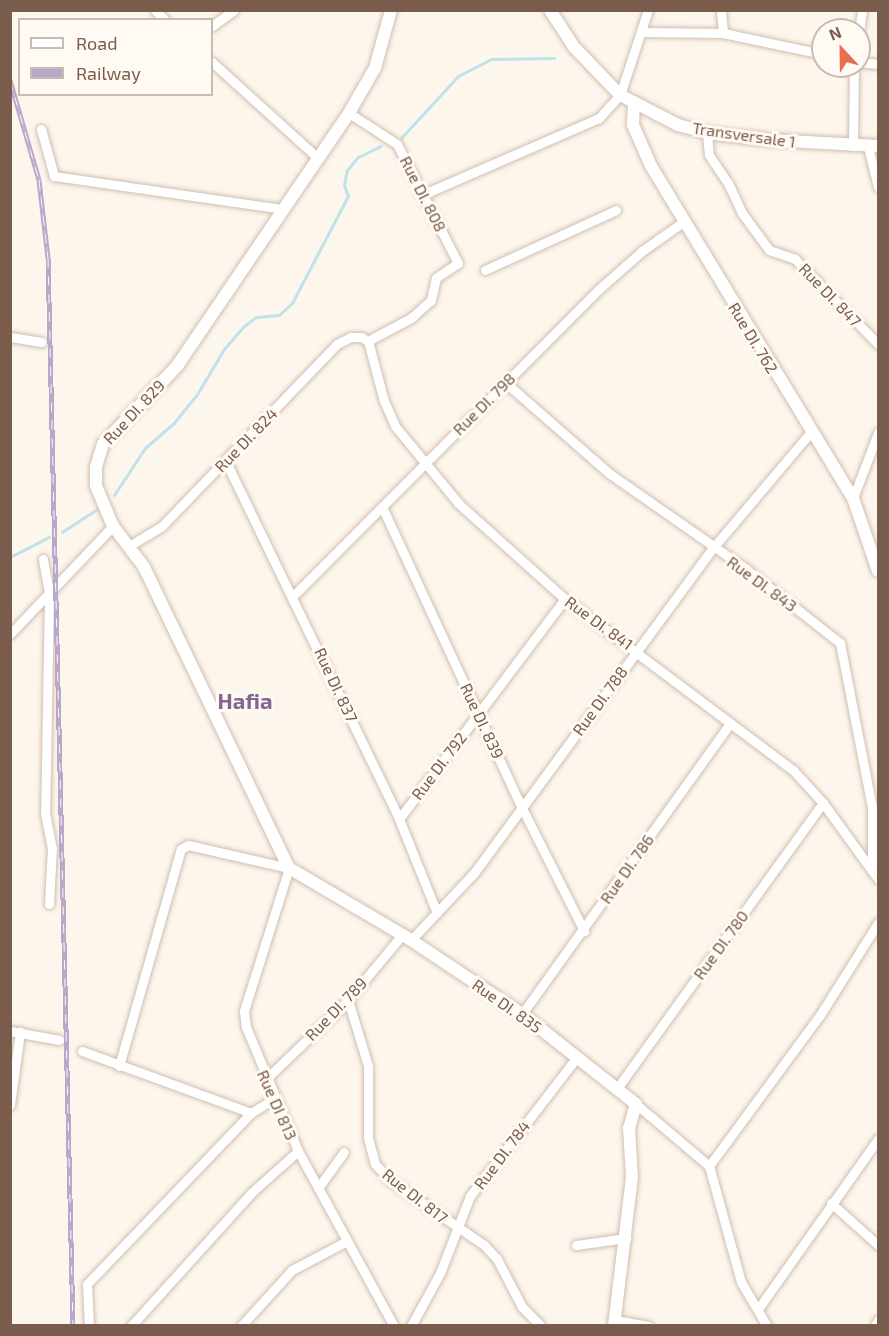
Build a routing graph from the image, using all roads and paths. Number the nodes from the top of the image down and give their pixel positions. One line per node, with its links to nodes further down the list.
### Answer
1 (234, 10): 6 (street)
2 (391, 10): 14 (street, Rue DI. 829)
3 (550, 10): 12 (street, Transversale 1)
4 (648, 10): 7 (street)
5 (721, 10): 8 (street)
6 (213, 25)
7 (642, 32): 8 (street); 12 (street)
8 (723, 33): 9 (street)
9 (811, 51)
10 (213, 63): 19 (street)
11 (854, 78): 17 (street)
12 (620, 95): 13 (street, Transversale 1); 21 (street)
13 (634, 104): 16 (street, Transversale 1); 24 (street, Rue DI. 762)
14 (349, 113): 19 (street, Rue DI. 829); 21 (street, Rue DI. 808)
15 (41, 129): 22 (street)
16 (707, 133): 17 (street, Transversale 1); 30 (street, Rue DI. 847)
17 (853, 146): 18 (street, Transversale 1)
18 (873, 147): 20 (street)
19 (319, 159): 22 (street, Rue DI. 829)
20 (879, 187)
21 (424, 194): 25 (street, Rue DI. 808)
22 (283, 209): 38 (street, Rue DI. 829)
23 (616, 210): 26 (street)
24 (683, 222): 31 (street, Rue DI. 798); 32 (street, Rue DI. 762)
25 (458, 262): 28 (street, Rue DI. 824)
26 (485, 270)
27 (10, 337): 29 (street)
28 (364, 339): 34 (street, Rue DI. 824); 35 (street, Rue DI. 841)
29 (42, 342)
30 (879, 344)
31 (506, 383): 35 (street, Rue DI. 798); 40 (street, Rue DI. 843)
32 (810, 433): 36 (street, Rue DI. 762); 40 (street, Rue DI. 788)
33 (879, 433): 36 (street)
34 (226, 462): 39 (street, Rue DI. 824); 44 (street, Rue DI. 837)
35 (423, 464): 37 (street, Rue DI. 798); 45 (street, Rue DI. 841)
36 (853, 498): 42 (street, Rue DI. 762)
37 (383, 508): 44 (street, Rue DI. 798); 48 (street, Rue DI. 839)
38 (113, 526): 39 (street, Rue DI. 829); 43 (street)
39 (129, 546): 53 (street, Rue DI. 829)
40 (712, 549): 47 (street, Rue DI. 788); 54 (street, Rue DI. 843)
41 (43, 559): 43 (street)
42 (879, 571)
43 (50, 594): 46 (street); 56 (street)
44 (293, 596): 52 (street, Rue DI. 837)
45 (565, 599): 47 (street, Rue DI. 841); 48 (street, Rue DI. 792)
46 (10, 634)
47 (636, 650): 49 (street, Rue DI. 841); 51 (street, Rue DI. 788)
48 (479, 714): 51 (street, Rue DI. 839); 52 (street, Rue DI. 792)
49 (730, 723): 50 (street, Rue DI. 841); 59 (street, Rue DI. 786)
50 (823, 803): 54 (street, Rue DI. 841); 69 (street, Rue DI. 780)
51 (523, 810): 57 (street, Rue DI. 788); 59 (street, Rue DI. 839)
52 (399, 819): 57 (street, Rue DI. 837)
53 (289, 868): 60 (street, Rue DI. 835); 67 (street); 68 (street, Rue DI 813)
54 (872, 868): 55 (street, Rue DI. 841)
55 (879, 879)
56 (49, 904)
57 (436, 913): 60 (street, Rue DI. 788)
58 (879, 923): 77 (street)
59 (584, 931): 62 (street, Rue DI. 786)
60 (406, 938): 61 (street, Rue DI. 789); 62 (street, Rue DI. 835)
61 (348, 1000): 68 (street, Rue DI. 789); 80 (street, Rue DI. 817)
62 (522, 1014): 66 (street, Rue DI. 835)
63 (15, 1032): 64 (street); 71 (street)
64 (59, 1040)
65 (82, 1051): 67 (street)
66 (577, 1057): 69 (street, Rue DI. 835); 80 (street, Rue DI. 784)
67 (119, 1066): 73 (street)
68 (266, 1079): 70 (street, Rue DI 813)
69 (618, 1087): 72 (street, Rue DI. 835)
70 (273, 1100): 73 (street); 75 (street, Rue DI 813)
71 (10, 1104)
72 (636, 1104): 77 (street, Rue DI. 835); 81 (street)
73 (251, 1113): 88 (street)
74 (877, 1142): 79 (street)
75 (298, 1151): 78 (street, Rue DI 813); 89 (street)
76 (344, 1152): 78 (street)
77 (709, 1166): 85 (street)
78 (318, 1188): 82 (street, Rue DI 813)
79 (831, 1203): 84 (street); 85 (street)
80 (459, 1230): 92 (street, Rue DI. 784); 93 (street, Rue DI. 817)
81 (627, 1238): 83 (street); 87 (street)
82 (346, 1241): 90 (street); 91 (street, Rue DI 813)
83 (576, 1245)
84 (879, 1245)
85 (758, 1309): 95 (street)
86 (879, 1320): 96 (street)
87 (615, 1323): 94 (street)
88 (88, 1326)
89 (131, 1326)
90 (241, 1326)
91 (394, 1326)
92 (411, 1326)
93 (541, 1326)
94 (648, 1326)
95 (767, 1326)
96 (875, 1326)

